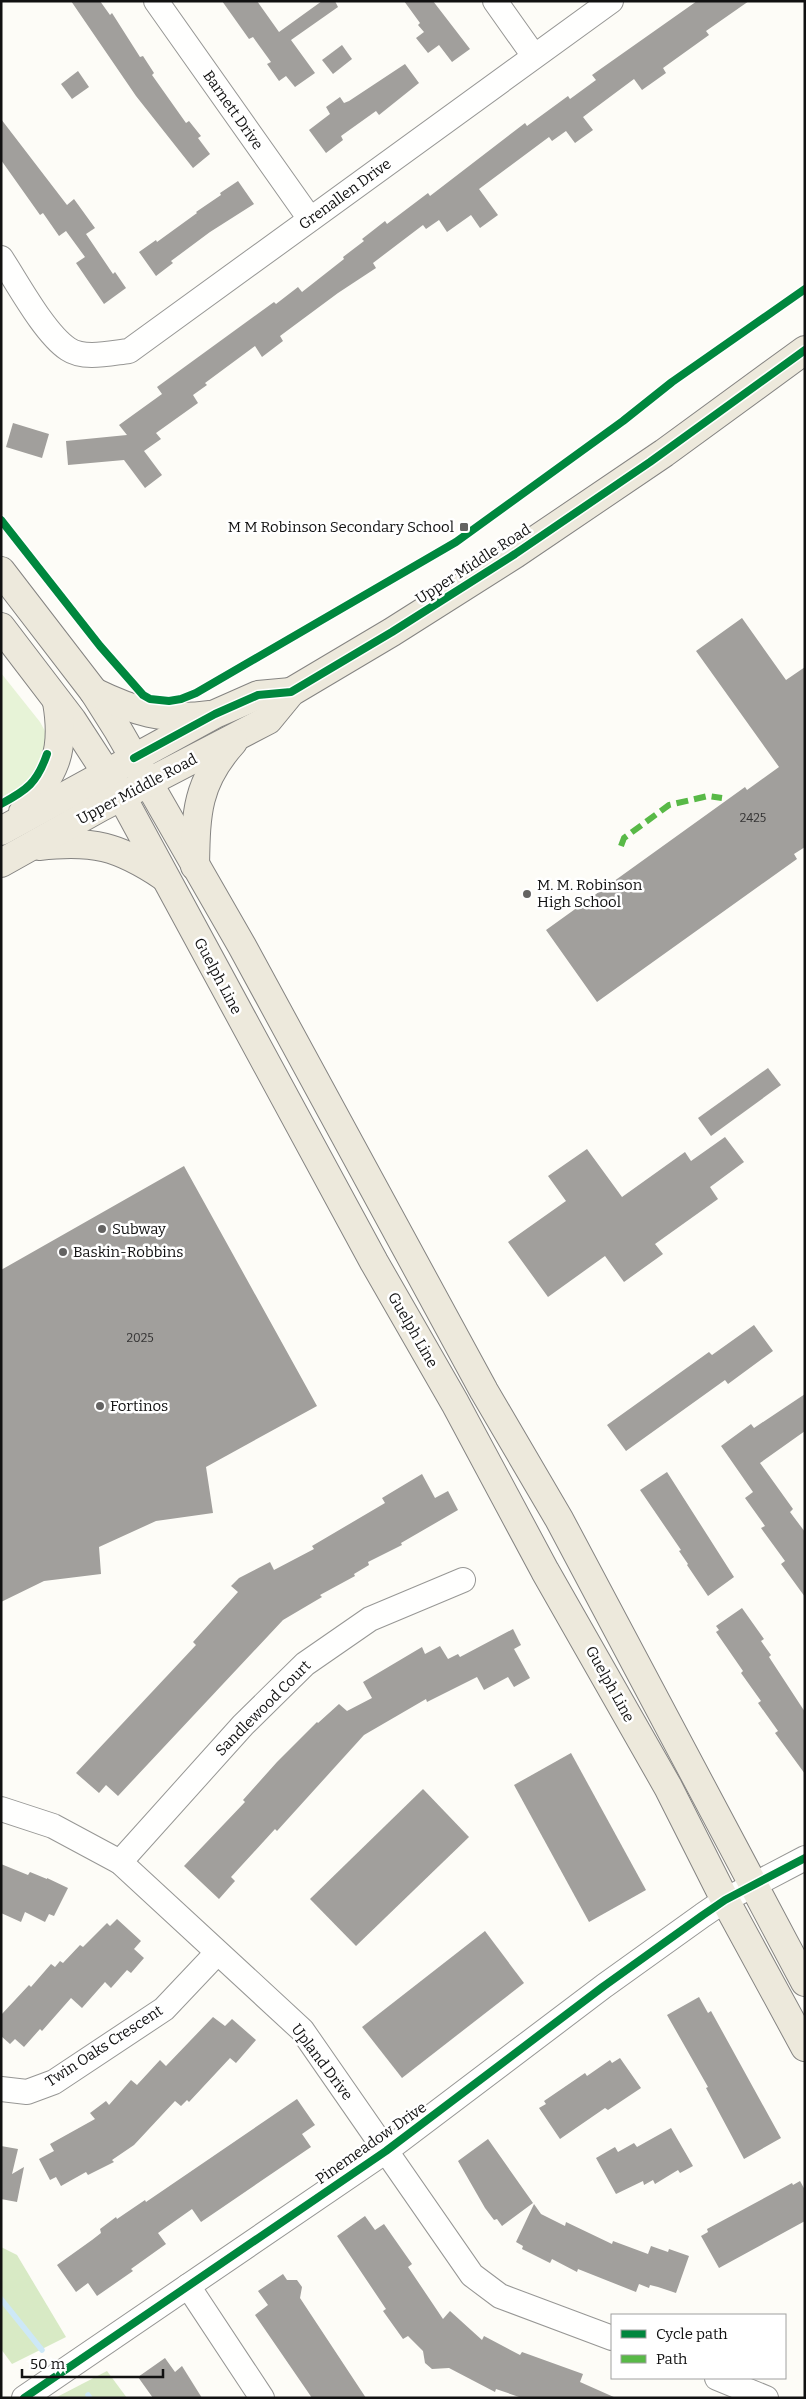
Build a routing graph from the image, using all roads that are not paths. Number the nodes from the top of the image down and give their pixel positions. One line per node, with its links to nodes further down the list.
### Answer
1 (156, 1): 5 (street, Barnett Drive)
2 (495, 1): 4 (street)
3 (611, 1): 4 (street, Grenallen Drive)
4 (534, 56): 5 (street, Grenallen Drive)
5 (310, 220): 6 (street, Grenallen Drive)
6 (1, 258)
7 (805, 350): 11 (main road, Upper Middle Road)
8 (1, 570): 10 (main road)
9 (1, 627): 12 (main road, Guelph Line)
10 (94, 692): 13 (main road); 15 (main road)
11 (291, 692): 13 (main road, Upper Middle Road); 14 (main road, Upper Middle Road)
12 (58, 702): 16 (main road, Guelph Line); 19 (main road)
13 (215, 714): 15 (main road, Upper Middle Road)
14 (237, 737): 17 (main road, Upper Middle Road); 22 (main road)
15 (134, 758): 16 (main road, Upper Middle Road); 17 (main road)
16 (108, 773): 18 (main road, Guelph Line); 19 (main road, Upper Middle Road)
17 (148, 783): 18 (main road, Upper Middle Road); 22 (main road)
18 (122, 797): 20 (main road, Upper Middle Road); 23 (main road, Guelph Line)
19 (8, 827)
20 (30, 847): 21 (main road, Upper Middle Road); 23 (main road)
21 (1, 862)
22 (195, 866): 24 (main road)
23 (164, 877): 25 (main road, Guelph Line)
24 (512, 1438): 25 (main road); 30 (main road)
25 (482, 1455): 31 (main road, Guelph Line)
26 (462, 1580): 29 (street, Sandlewood Court)
27 (1, 1809): 29 (street, Upland Drive)
28 (805, 1858): 30 (street, Pinemeadow Drive)
29 (120, 1862): 32 (street, Upland Drive)
30 (754, 1885): 31 (street, Pinemeadow Drive); 33 (main road)
31 (725, 1900): 34 (main road, Guelph Line); 36 (street, Pinemeadow Drive)
32 (217, 1954): 35 (street, Twin Oaks Crescent); 36 (street, Upland Drive)
33 (805, 1982)
34 (805, 2046)
35 (1, 2089)
36 (386, 2151): 37 (street, Pinemeadow Drive); 38 (street, Upland Drive)
37 (188, 2286): 40 (street, Pinemeadow Drive); 41 (street)
38 (611, 2338)
39 (719, 2379): 42 (street)
40 (24, 2398)
41 (262, 2398)
42 (766, 2398)

